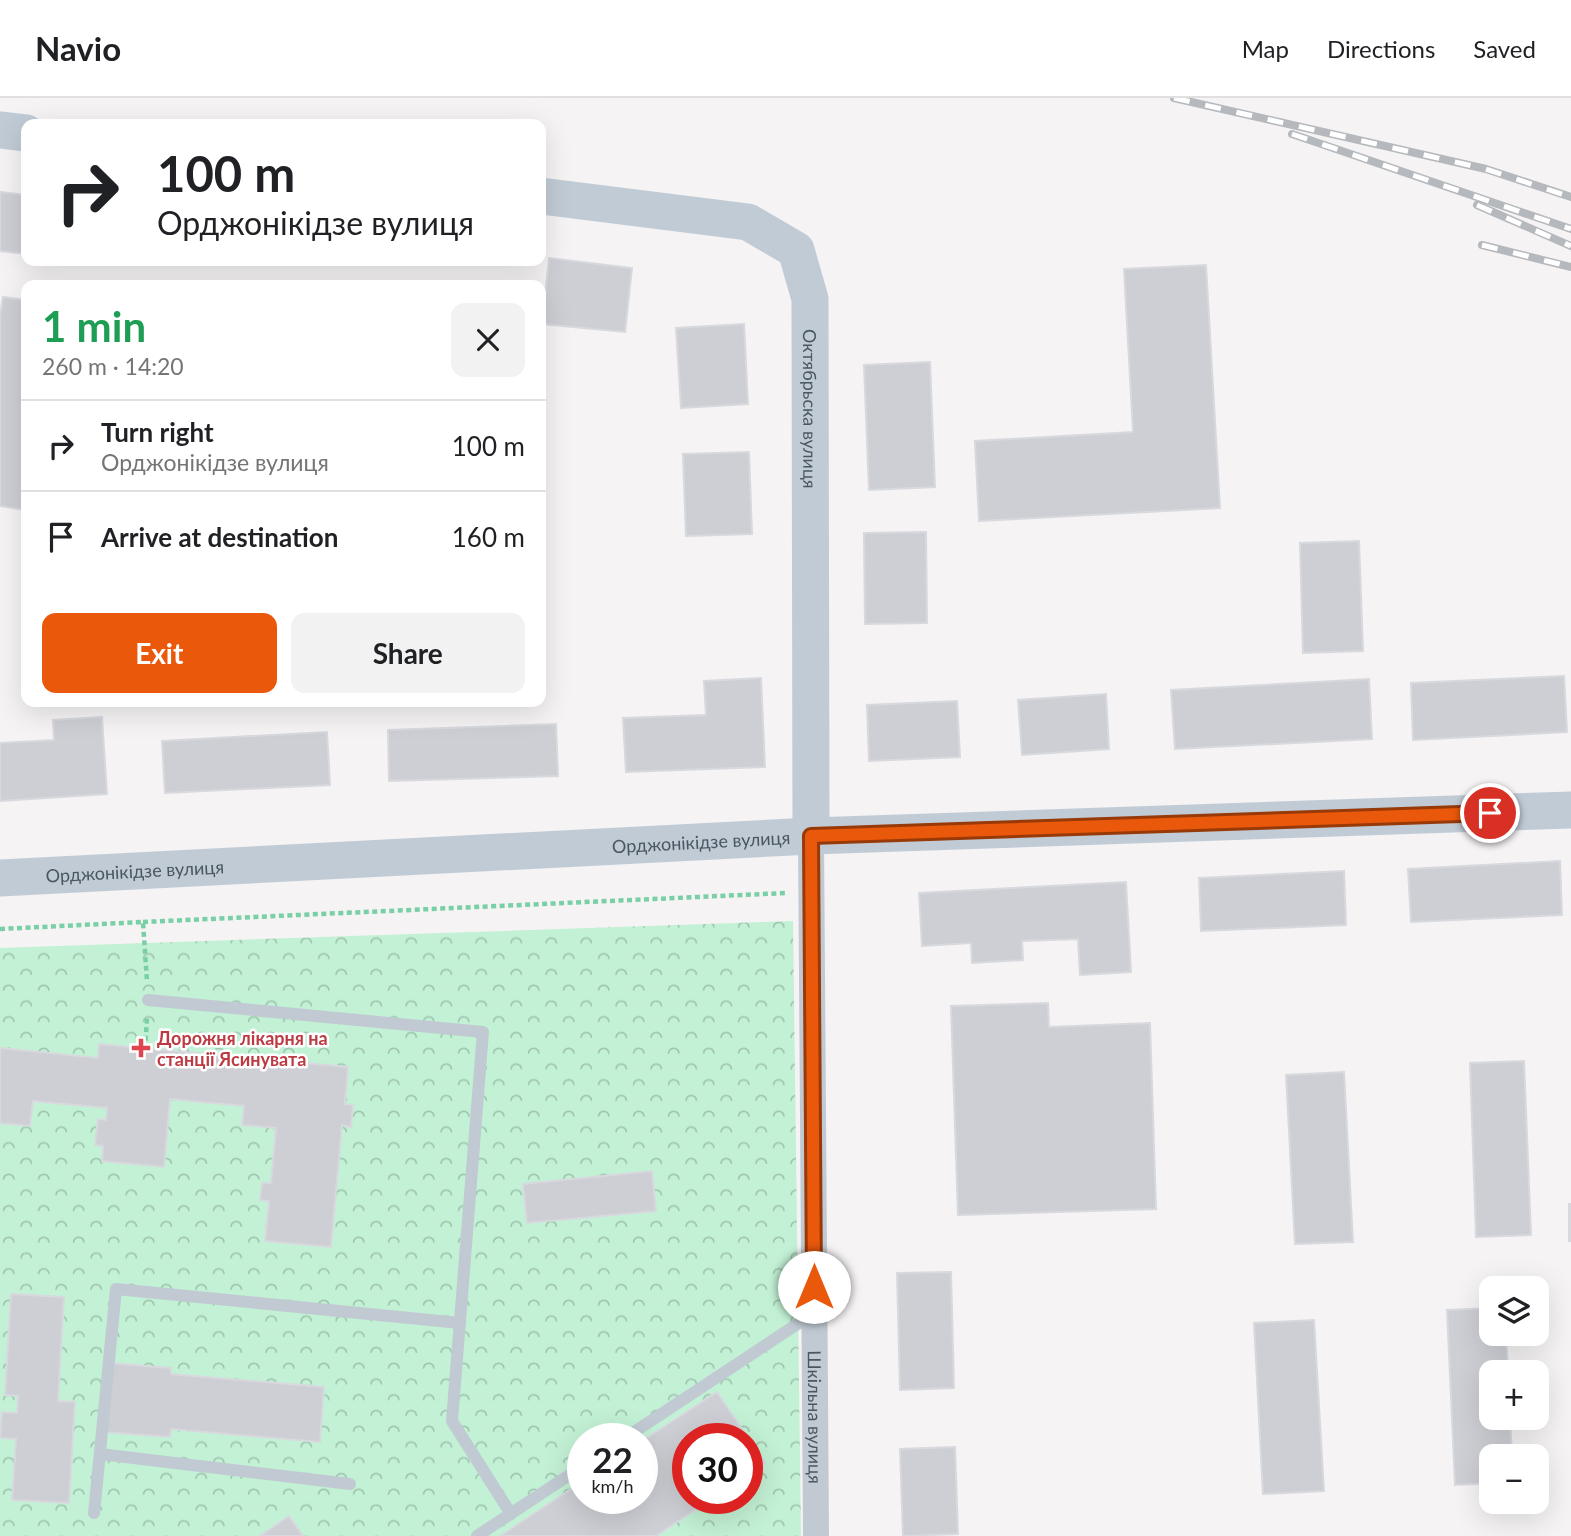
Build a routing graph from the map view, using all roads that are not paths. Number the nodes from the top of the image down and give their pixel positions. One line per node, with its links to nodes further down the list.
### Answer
1 (0, 130): 2 (main road)
2 (21, 132)
3 (546, 197): 5 (main road, Октябрьска вулиця)
4 (1571, 810): 5 (main road, Орджонікідзе вулиця)
5 (811, 836): 6 (main road, Орджонікідзе вулиця); 8 (street, Шкільна вулиця)
6 (0, 878)
7 (148, 1000): 9 (lane)
8 (815, 1313): 10 (lane); 17 (street, Шкільна вулиця)
9 (460, 1323): 11 (lane); 15 (lane)
10 (648, 1423)
11 (100, 1454): 13 (lane); 14 (lane)
12 (567, 1477): 15 (lane)
13 (351, 1484)
14 (94, 1513)
15 (511, 1514): 16 (lane)
16 (477, 1536)
17 (816, 1536)

